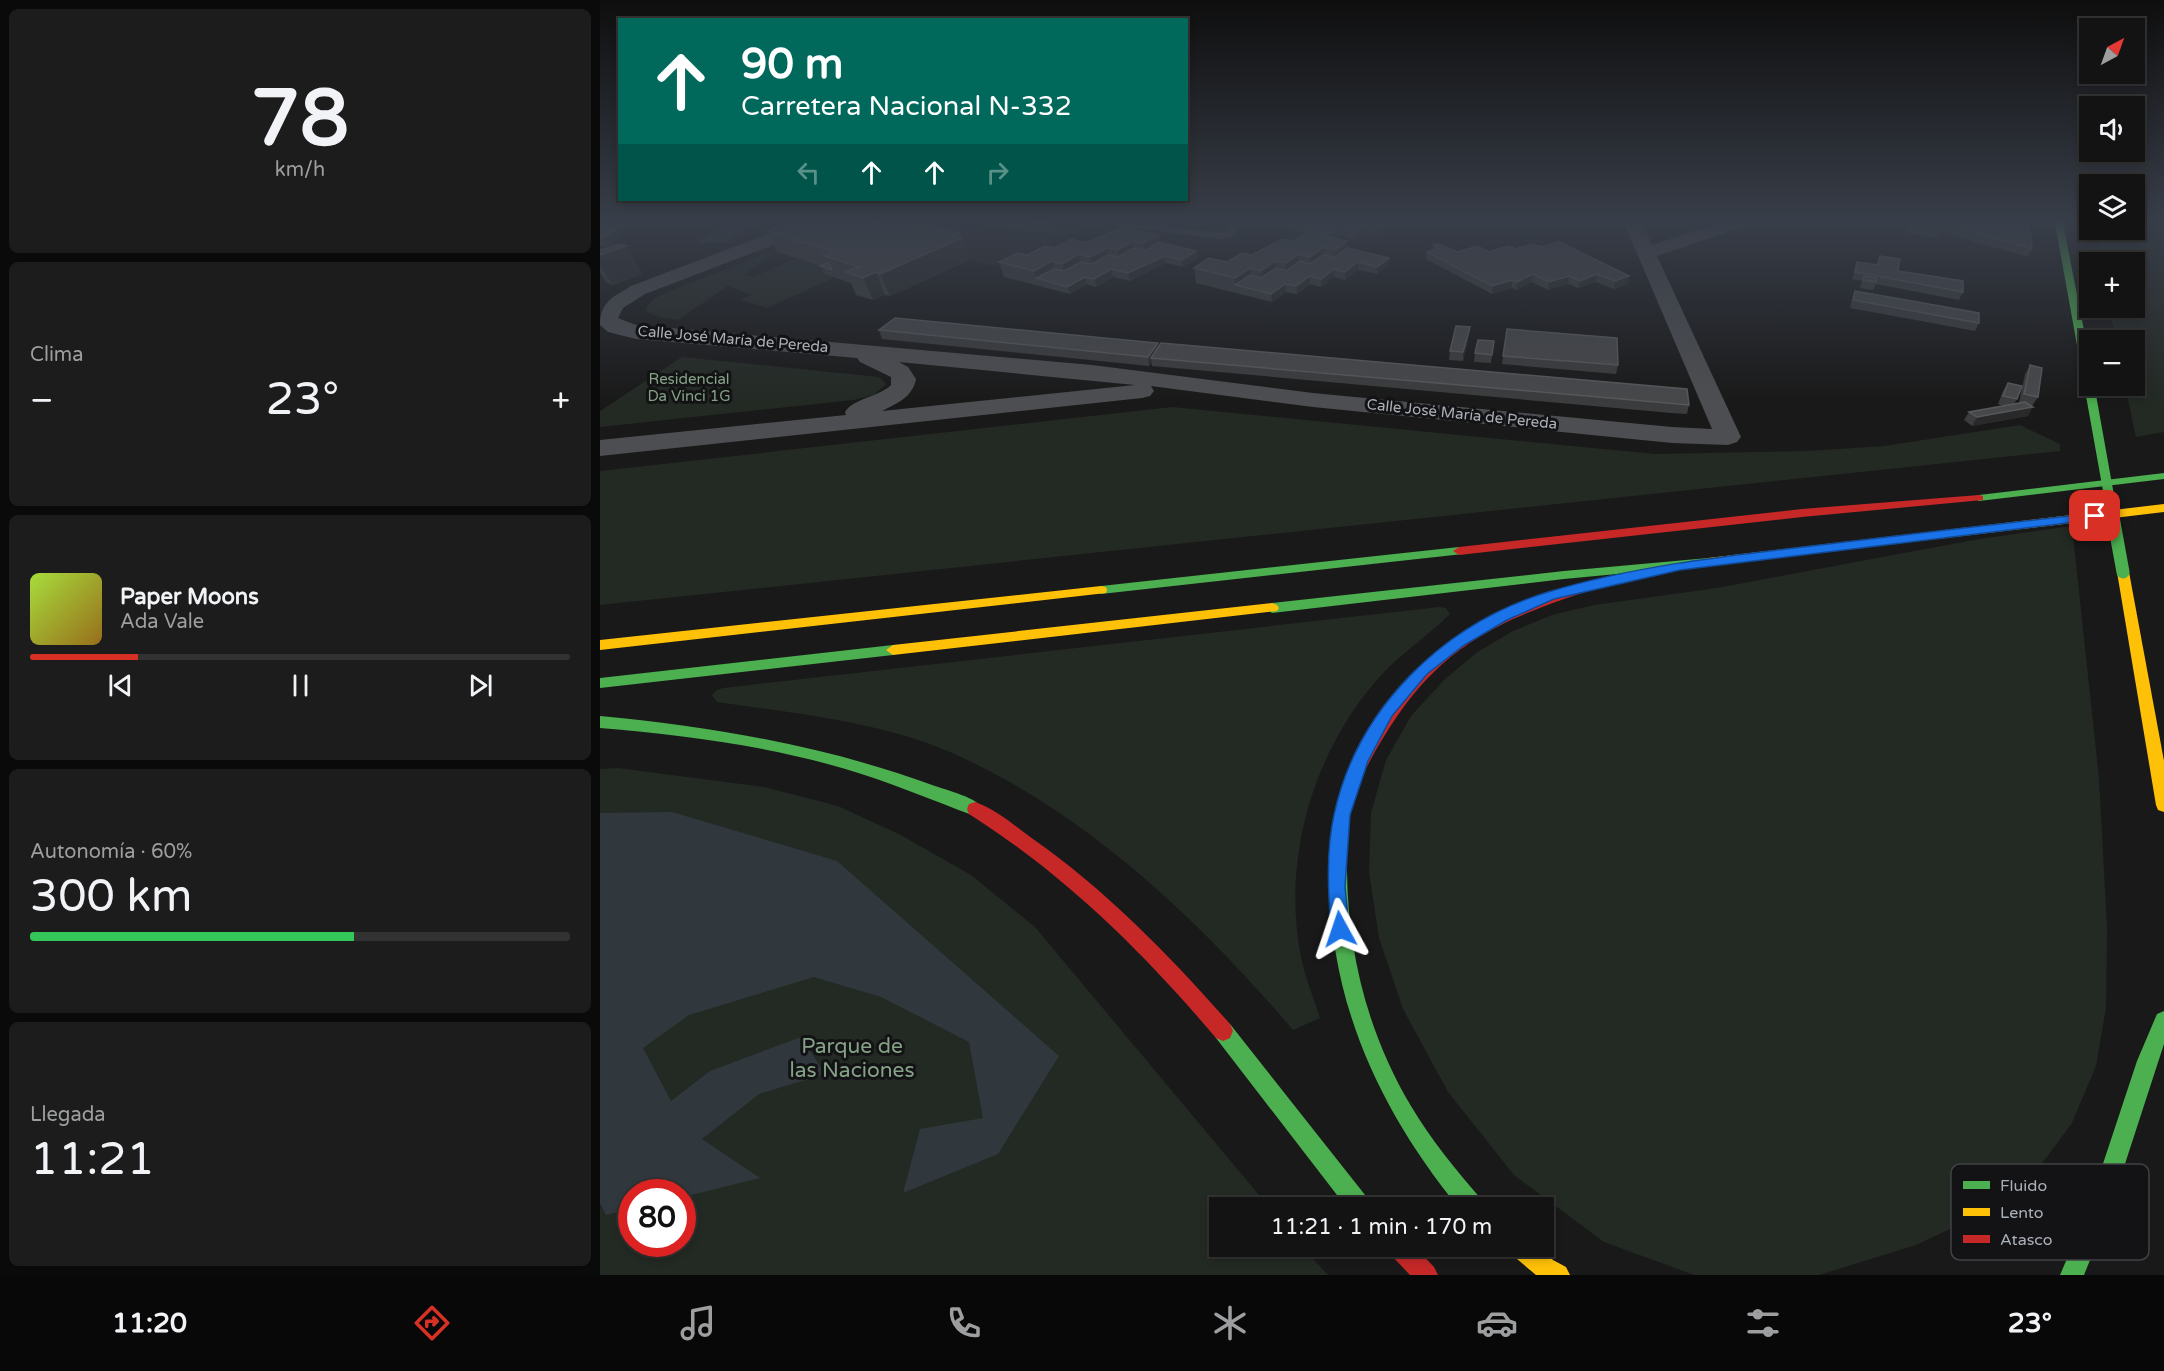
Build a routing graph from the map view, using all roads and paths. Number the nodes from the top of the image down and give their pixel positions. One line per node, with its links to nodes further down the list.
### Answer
1 (654, 282): 4 (street, Calle José María de Pereda)
2 (1661, 282): 7 (street, Calle José María de Pereda)
3 (2070, 282): 21 (main road, bridge)
4 (844, 349): 5 (street, Calle José María de Pereda); 9 (street, Calle José María de Pereda)
5 (874, 351): 6 (street, Calle José María de Pereda); 8 (street, Calle José María de Pereda)
6 (975, 360): 7 (street, Calle José María de Pereda); 8 (street, Calle José María de Pereda)
7 (1197, 385): 8 (street, Calle José María de Pereda)
8 (999, 406): 9 (street, Calle José María de Pereda)
9 (819, 425): 10 (street, Calle José María de Pereda)
10 (600, 448)
11 (2122, 463): 12 (main road)
12 (2090, 469)
13 (2043, 476): 16 (main road)
14 (2164, 476): 16 (main road)
15 (2164, 508): 17 (main road)
16 (1802, 513): 18 (main road)
17 (1680, 566): 19 (main road); 25 (main road)
18 (600, 645)
19 (600, 683)
20 (600, 722): 24 (main road)
21 (2164, 805)
22 (2164, 1021): 23 (main road)
23 (2114, 1164)
24 (1353, 1197)
25 (1465, 1197)
26 (1409, 1257): 29 (main road)
27 (1532, 1257): 30 (main road)
28 (2078, 1260): 31 (main road)
29 (1426, 1275)
30 (1558, 1275)
31 (2072, 1275)

